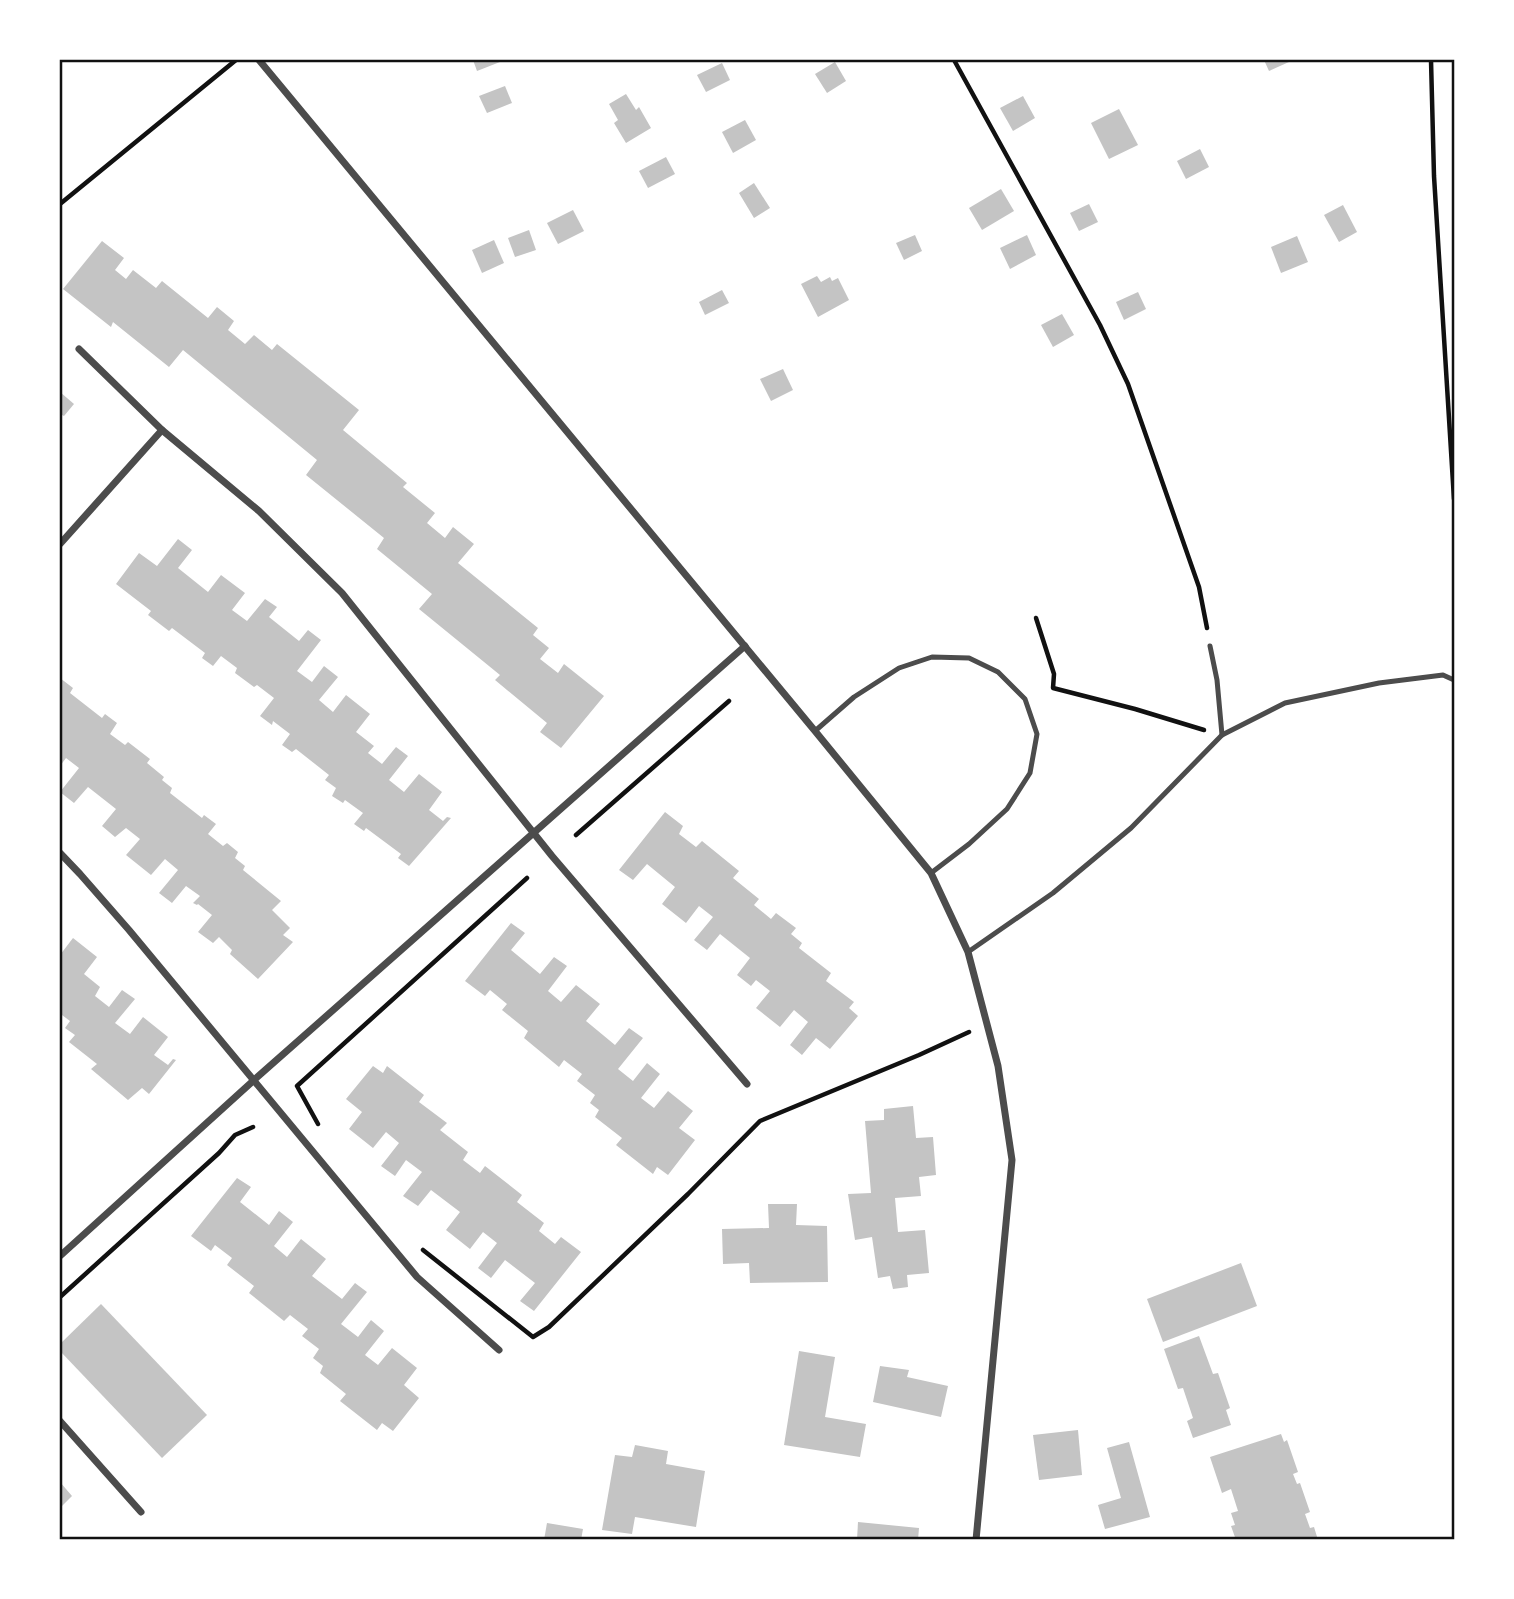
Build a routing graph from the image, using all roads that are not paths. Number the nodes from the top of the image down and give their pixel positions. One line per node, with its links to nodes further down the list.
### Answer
1 (259, 60): 5 (street)
2 (79, 349): 3 (street)
3 (162, 430): 4 (street); 10 (street)
4 (60, 544)
5 (745, 646): 8 (street); 10 (street)
6 (1210, 646): 9 (lane)
7 (1454, 680): 9 (lane)
8 (816, 731): 12 (street); 12 (lane)
9 (1222, 735): 13 (lane)
10 (534, 833): 14 (street); 15 (street)
11 (60, 853): 14 (street)
12 (931, 873): 13 (street)
13 (968, 952): 20 (street)
14 (254, 1080): 16 (street); 17 (street)
15 (747, 1084)
16 (60, 1256)
17 (499, 1350)
18 (60, 1421): 19 (street)
19 (141, 1512)
20 (976, 1539)

